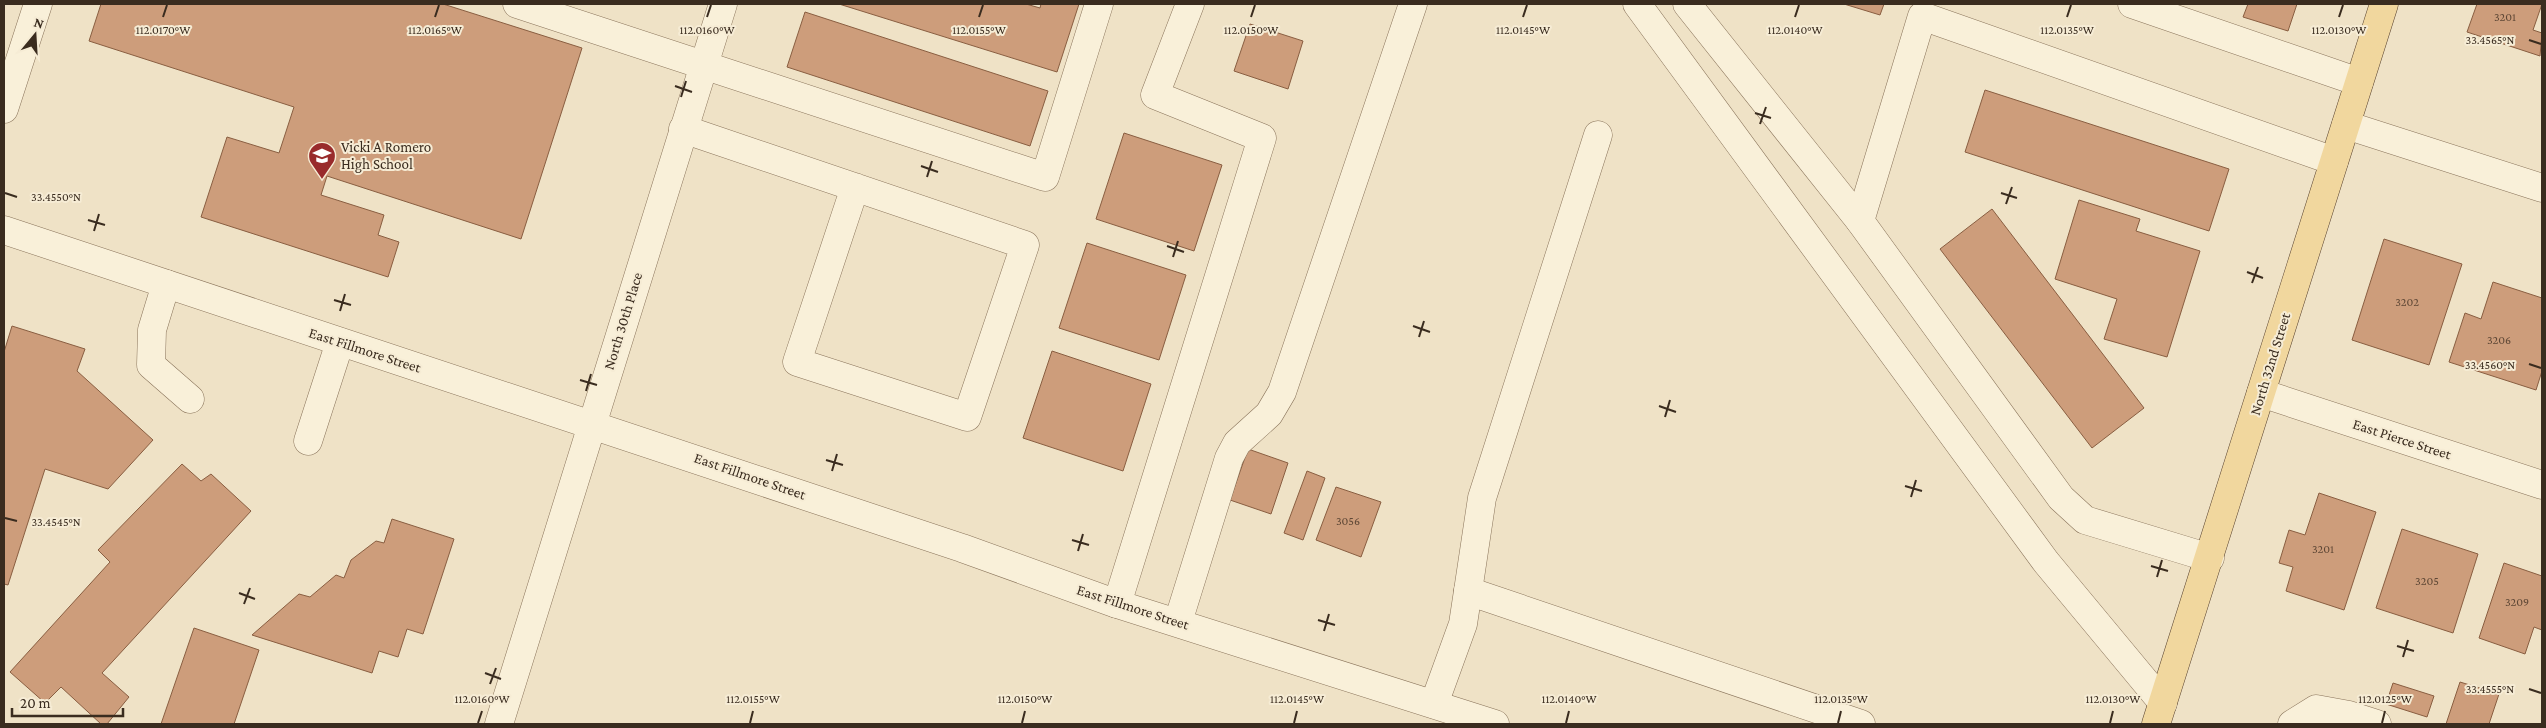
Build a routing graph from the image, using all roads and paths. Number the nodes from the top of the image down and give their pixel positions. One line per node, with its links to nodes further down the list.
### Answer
1 (38, 4): 13 (street)
2 (517, 4): 11 (street)
3 (723, 4): 11 (street, North 30th Place)
4 (1099, 4): 11 (street)
5 (1190, 4): 31 (street)
6 (1413, 4): 32 (street)
7 (1637, 4): 34 (street)
8 (1687, 4): 20 (street)
9 (2132, 4): 12 (street)
10 (2384, 4): 12 (main road, North 32nd Street)
11 (703, 65): 15 (street, North 30th Place)
12 (2359, 82): 14 (main road, North 32nd Street)
13 (4, 108)
14 (2346, 126): 17 (main road, North 32nd Street); 19 (street)
15 (683, 129): 18 (street); 26 (street, North 30th Place)
16 (1598, 135): 30 (street)
17 (2334, 160): 20 (street); 24 (main road, North 32nd Street)
18 (855, 187): 18 (street)
19 (2542, 188)
20 (1860, 221): 29 (street)
21 (4, 230): 22 (street, East Fillmore Street)
22 (166, 284): 23 (street, East Fillmore Street); 25 (street)
23 (340, 342): 26 (street, East Fillmore Street); 27 (street)
24 (2262, 393): 28 (street, East Pierce Street); 29 (main road, North 32nd Street)
25 (190, 399)
26 (591, 424): 31 (street, East Fillmore Street); 35 (street, North 30th Place)
27 (308, 441)
28 (2542, 485)
29 (2210, 558): 34 (main road, North 32nd Street)
30 (1468, 591): 33 (street); 37 (street)
31 (1117, 604): 32 (street, East Fillmore Street)
32 (1178, 622): 33 (street, East Fillmore Street)
33 (1434, 704): 36 (street, East Fillmore Street)
34 (2160, 714)
35 (499, 724)
36 (1495, 724)
37 (1861, 724)
38 (2292, 724): 39 (street)
39 (2377, 724)

